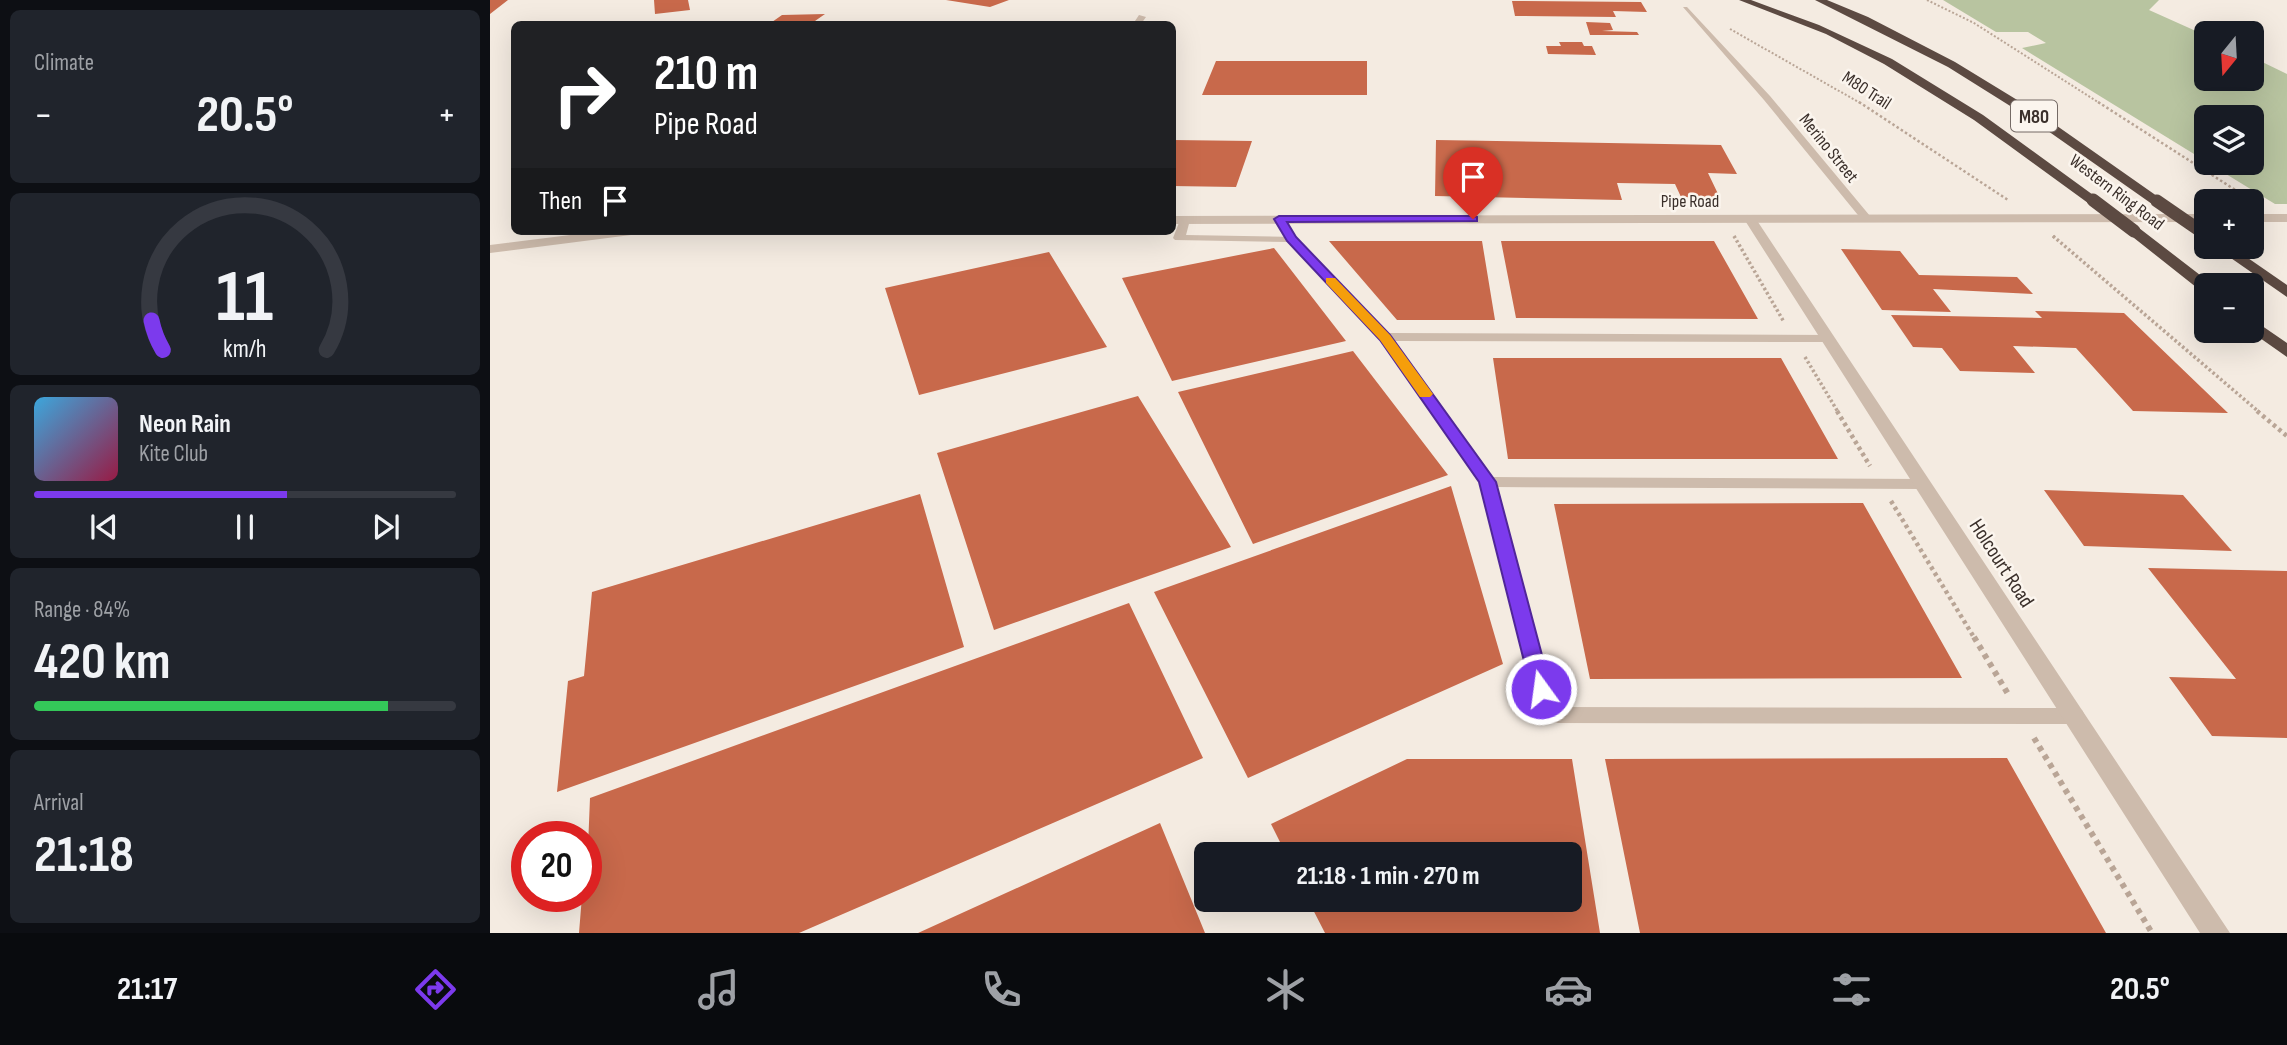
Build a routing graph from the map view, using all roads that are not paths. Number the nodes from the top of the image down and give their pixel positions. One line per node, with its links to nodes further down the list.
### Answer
1 (1729, 0): 9 (highway)
2 (1743, 0): 9 (highway)
3 (1808, 0): 8 (highway)
4 (1819, 0): 8 (highway)
5 (1685, 8): 10 (lane, Merino Street)
6 (1142, 16): 7 (street)
7 (1139, 21)
8 (1905, 42): 15 (highway, Western Ring Road / M80, bridge)
9 (1856, 45): 22 (highway, Western Ring Road / M80, bridge)
10 (1866, 218): 16 (street, Pipe Road); 17 (street, Pipe Road)
11 (2264, 218): 12 (street)
12 (2283, 218)
13 (1279, 219): 14 (street, Pipe Road); 16 (street, Pipe Road); 19 (lane)
14 (1179, 220): 19 (lane)
15 (2194, 223)
16 (1754, 225): 26 (street, Holcourt Road)
17 (2194, 229)
18 (600, 235): 20 (street)
19 (1291, 239): 25 (lane)
20 (490, 249)
21 (2239, 259): 23 (highway)
22 (2194, 278)
23 (2287, 292)
24 (2264, 334): 27 (highway)
25 (1385, 337): 26 (lane); 28 (lane)
26 (1828, 338): 29 (street, Holcourt Road)
27 (2287, 352)
28 (1488, 482): 29 (lane); 30 (lane)
29 (1923, 484): 30 (street, Holcourt Road)
30 (2075, 716): 31 (street, Holcourt Road)
31 (2216, 933)

